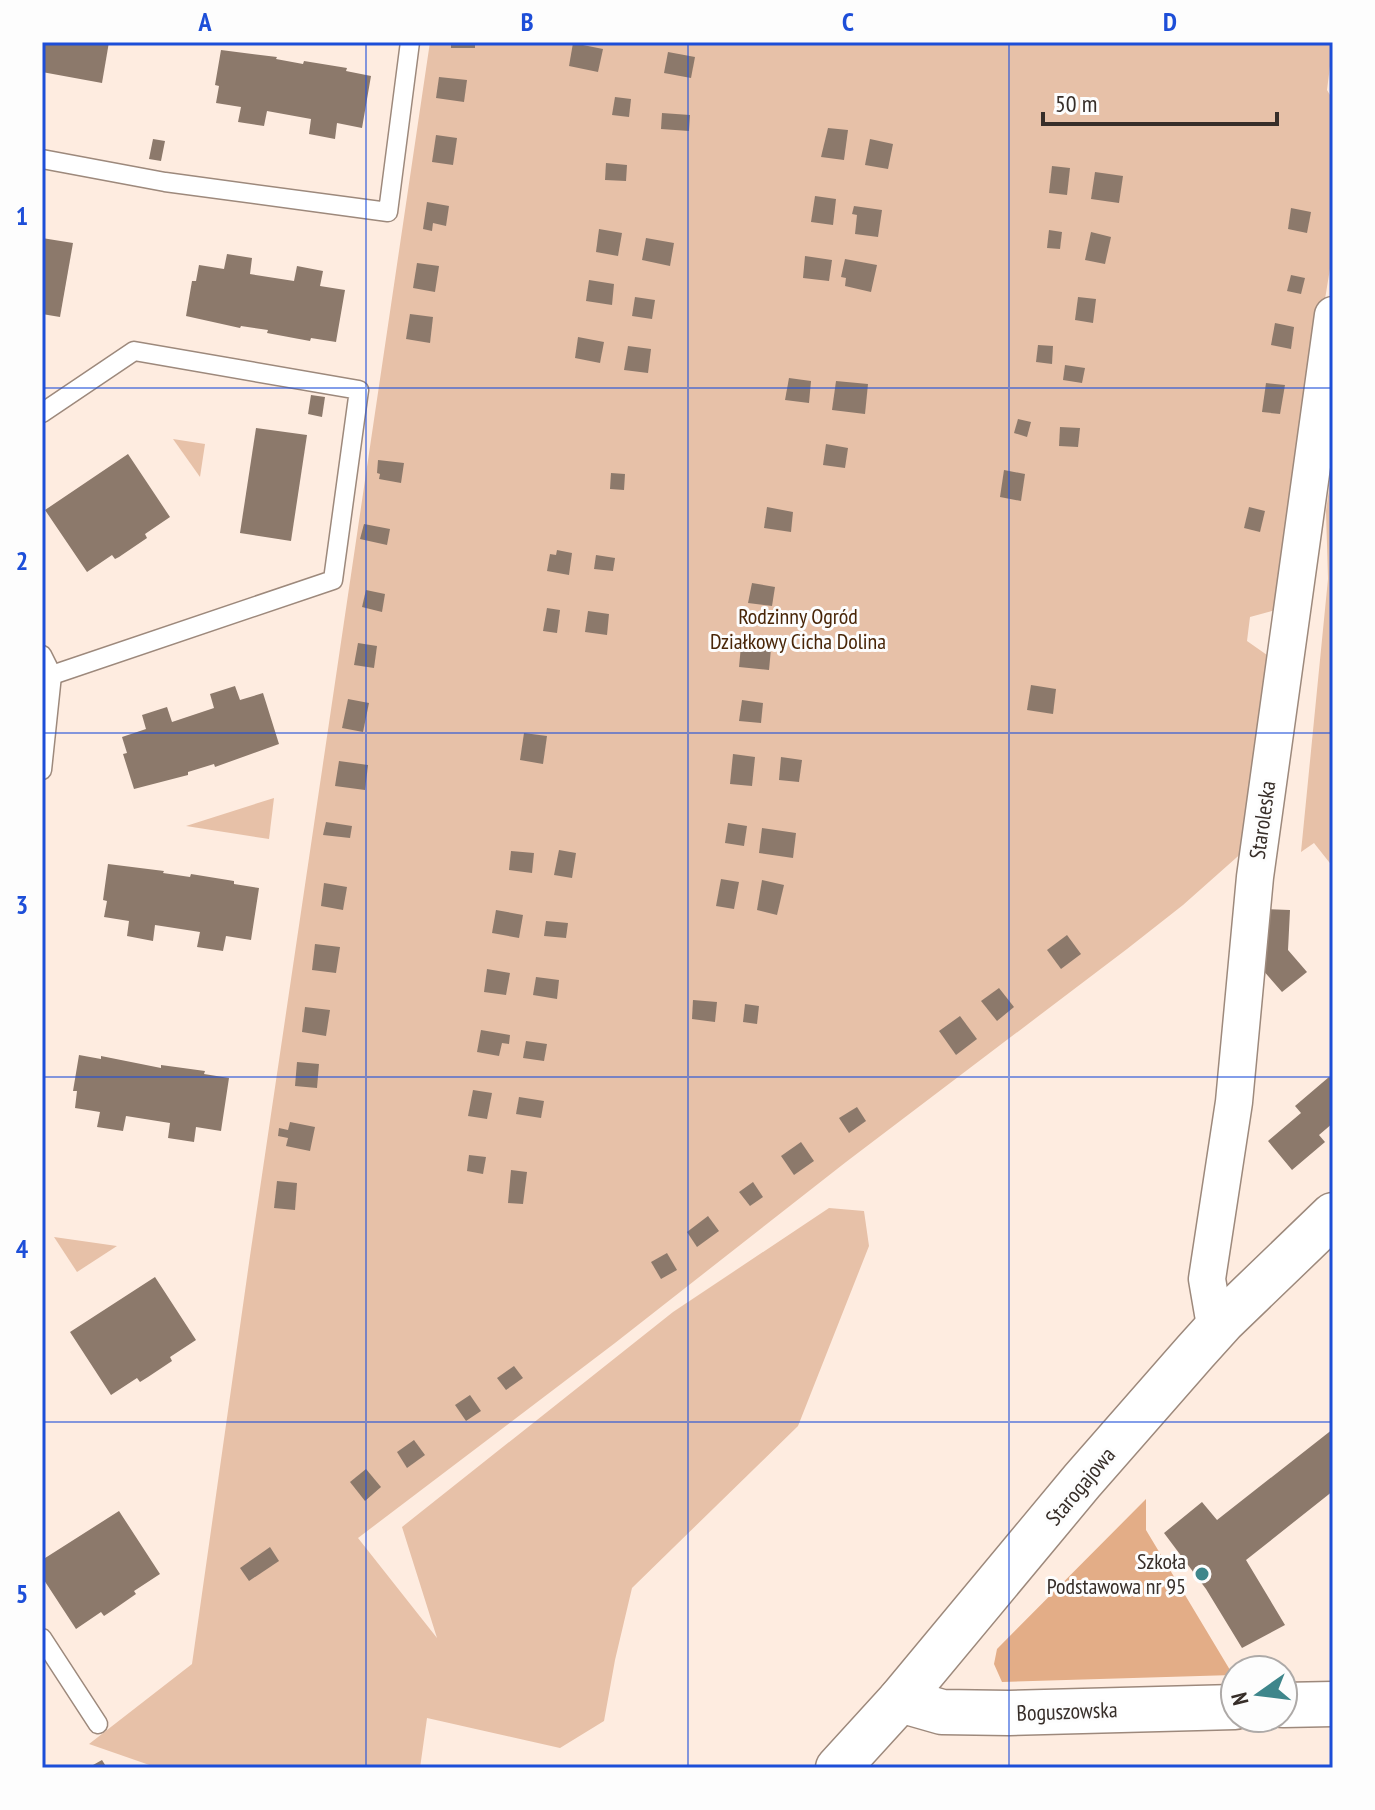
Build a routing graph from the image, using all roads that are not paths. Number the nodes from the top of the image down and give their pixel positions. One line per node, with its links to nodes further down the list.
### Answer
1 (410, 42): 2 (lane)
2 (42, 159)
3 (1333, 315): 9 (street, Staroleska)
4 (42, 413): 6 (lane)
5 (42, 655): 6 (lane)
6 (52, 675): 7 (lane)
7 (42, 770)
8 (1333, 1215): 9 (street, Starogajowa)
9 (1223, 1321): 11 (street, Starogajowa)
10 (42, 1638): 15 (lane)
11 (900, 1700): 14 (street, Boguszowska); 16 (street, Starogajowa)
12 (1333, 1704): 13 (street)
13 (1299, 1705)
14 (1219, 1707)
15 (98, 1724)
16 (838, 1768)

